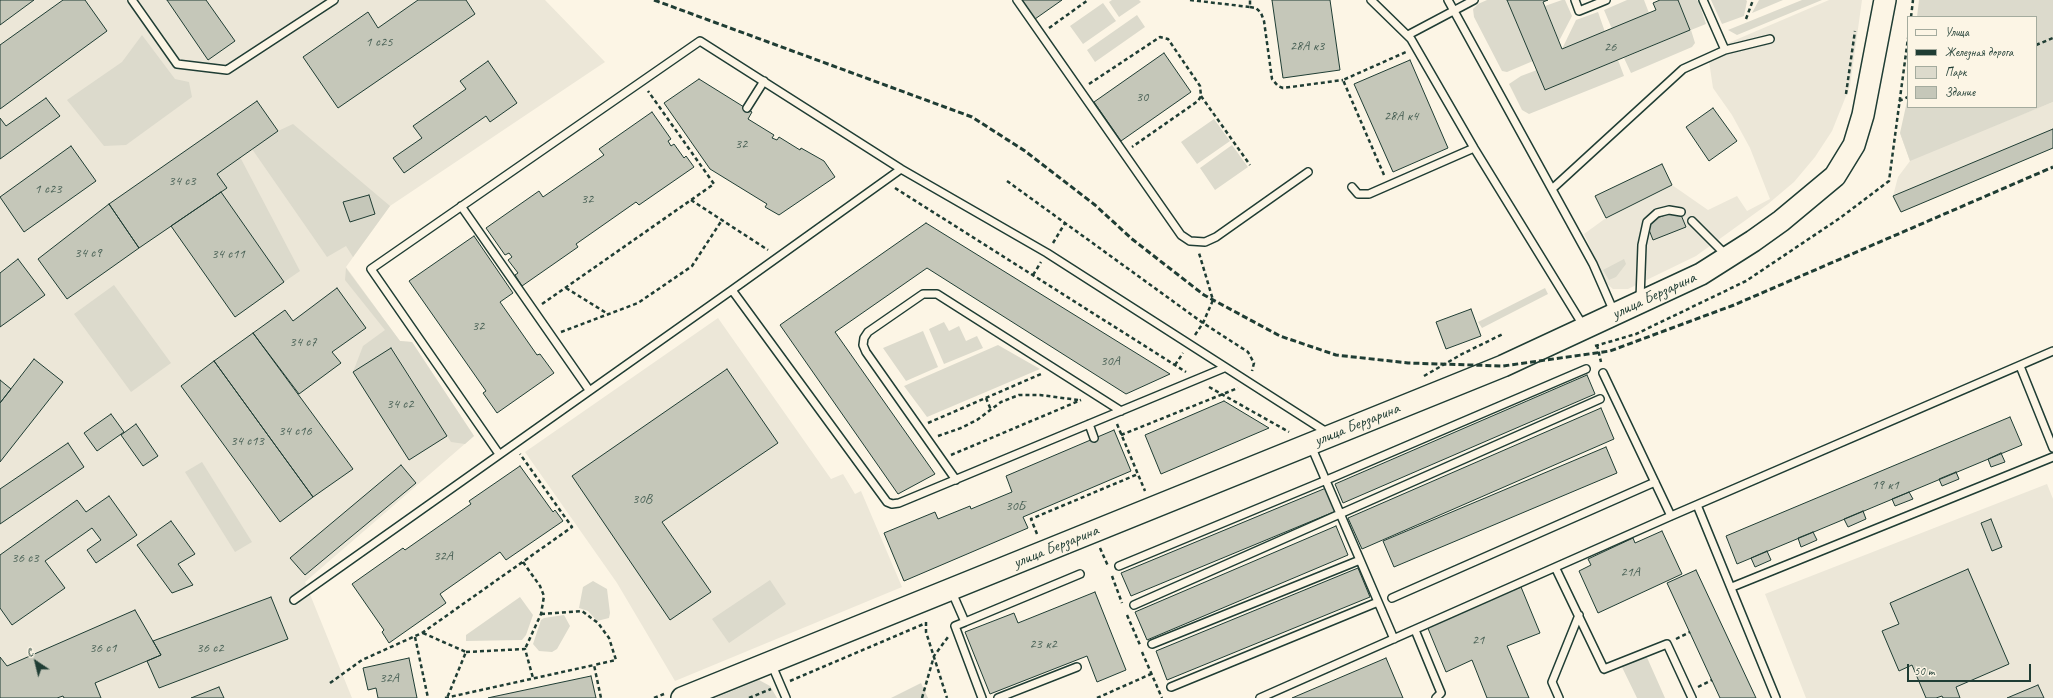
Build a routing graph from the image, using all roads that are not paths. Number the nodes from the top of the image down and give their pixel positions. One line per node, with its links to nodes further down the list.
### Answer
1 (132, 0): 2 (lane)
2 (334, 0)
3 (1016, 0): 19 (lane)
4 (1371, 0): 12 (lane)
5 (1448, 0): 11 (lane)
6 (1474, 0): 11 (lane)
7 (1575, 0): 8 (lane)
8 (1606, 0)
9 (1703, 0): 14 (lane)
10 (1885, 0): 25 (street, улица Берзарина)
11 (1453, 10): 12 (lane); 21 (lane)
12 (1408, 35): 17 (lane)
13 (1770, 39): 14 (lane)
14 (1725, 50): 21 (lane)
15 (764, 81): 16 (lane); 18 (lane); 22 (lane)
16 (747, 108)
17 (1474, 148): 20 (lane); 29 (lane)
18 (901, 169): 26 (lane); 32 (lane)
19 (1308, 172)
20 (1352, 187)
21 (1552, 189): 28 (lane)
22 (461, 206): 35 (lane); 43 (lane)
23 (1681, 212): 27 (lane)
24 (1692, 221): 25 (lane)
25 (1729, 258): 27 (street, улица Берзарина)
26 (732, 290): 35 (lane); 45 (lane)
27 (1640, 304): 28 (street, улица Берзарина)
28 (1616, 314): 29 (street, улица Берзарина)
29 (1591, 337): 39 (street, улица Берзарина)
30 (2053, 351): 31 (lane)
31 (2020, 366): 42 (lane); 48 (lane)
32 (1224, 368): 37 (lane); 39 (lane)
33 (1586, 369): 46 (lane)
34 (1603, 373): 47 (lane)
35 (589, 390): 43 (lane)
36 (1600, 399): 49 (lane)
37 (1121, 411): 38 (lane); 45 (lane)
38 (1089, 424): 40 (lane); 45 (lane)
39 (1332, 435): 41 (street, улица Берзарина)
40 (1094, 438)
41 (1310, 444): 46 (lane); 56 (street, улица Берзарина)
42 (2053, 448)
43 (499, 454): 58 (lane)
44 (2053, 457): 55 (lane)
45 (956, 480)
46 (1326, 480): 49 (lane); 52 (lane)
47 (1655, 482): 50 (lane); 57 (lane)
48 (1697, 506): 50 (lane); 55 (lane)
49 (1340, 514): 51 (lane); 60 (lane)
50 (1671, 516): 53 (lane)
51 (1360, 560): 59 (lane); 65 (lane)
52 (1119, 566)
53 (1556, 569): 61 (lane); 63 (lane)
54 (1080, 574): 62 (lane)
55 (1732, 587): 77 (lane)
56 (951, 589): 62 (lane); 66 (street, улица Берзарина)
57 (1392, 598)
58 (294, 600)
59 (1378, 602): 64 (lane); 68 (lane)
60 (1134, 605)
61 (1578, 615): 75 (lane); 76 (lane)
62 (965, 622): 72 (lane)
63 (1415, 630): 64 (lane); 69 (lane)
64 (1394, 639): 74 (lane)
65 (1152, 644)
66 (771, 662): 70 (street, улица Берзарина); 71 (lane)
67 (1077, 667): 73 (lane)
68 (1171, 686)
69 (1440, 696)
70 (682, 698)
71 (786, 698)
72 (982, 698)
73 (998, 698)
74 (1260, 698)
75 (1559, 698)
76 (1692, 698)
77 (1776, 698)

